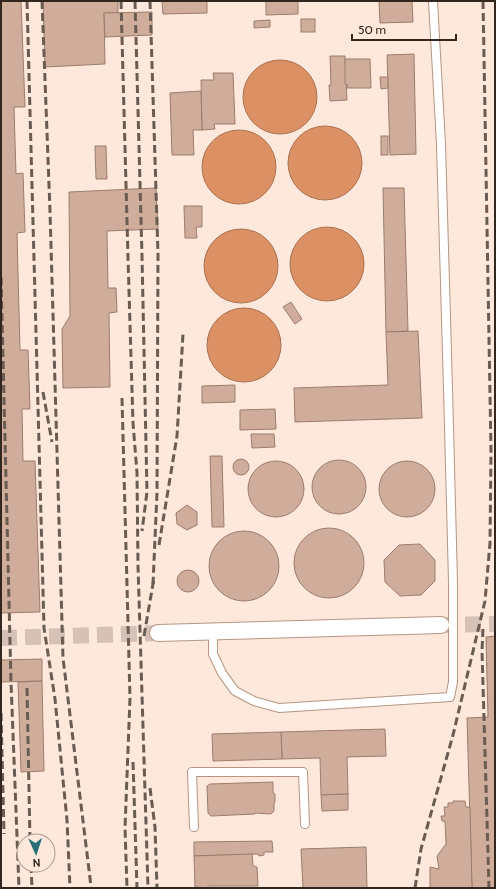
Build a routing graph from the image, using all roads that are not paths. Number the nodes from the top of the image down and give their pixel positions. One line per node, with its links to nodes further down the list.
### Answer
1 (433, 1): 3 (lane)
2 (442, 625): 3 (street)
3 (213, 632): 4 (street)
4 (158, 633)
5 (305, 824): 6 (lane)
6 (194, 826)

